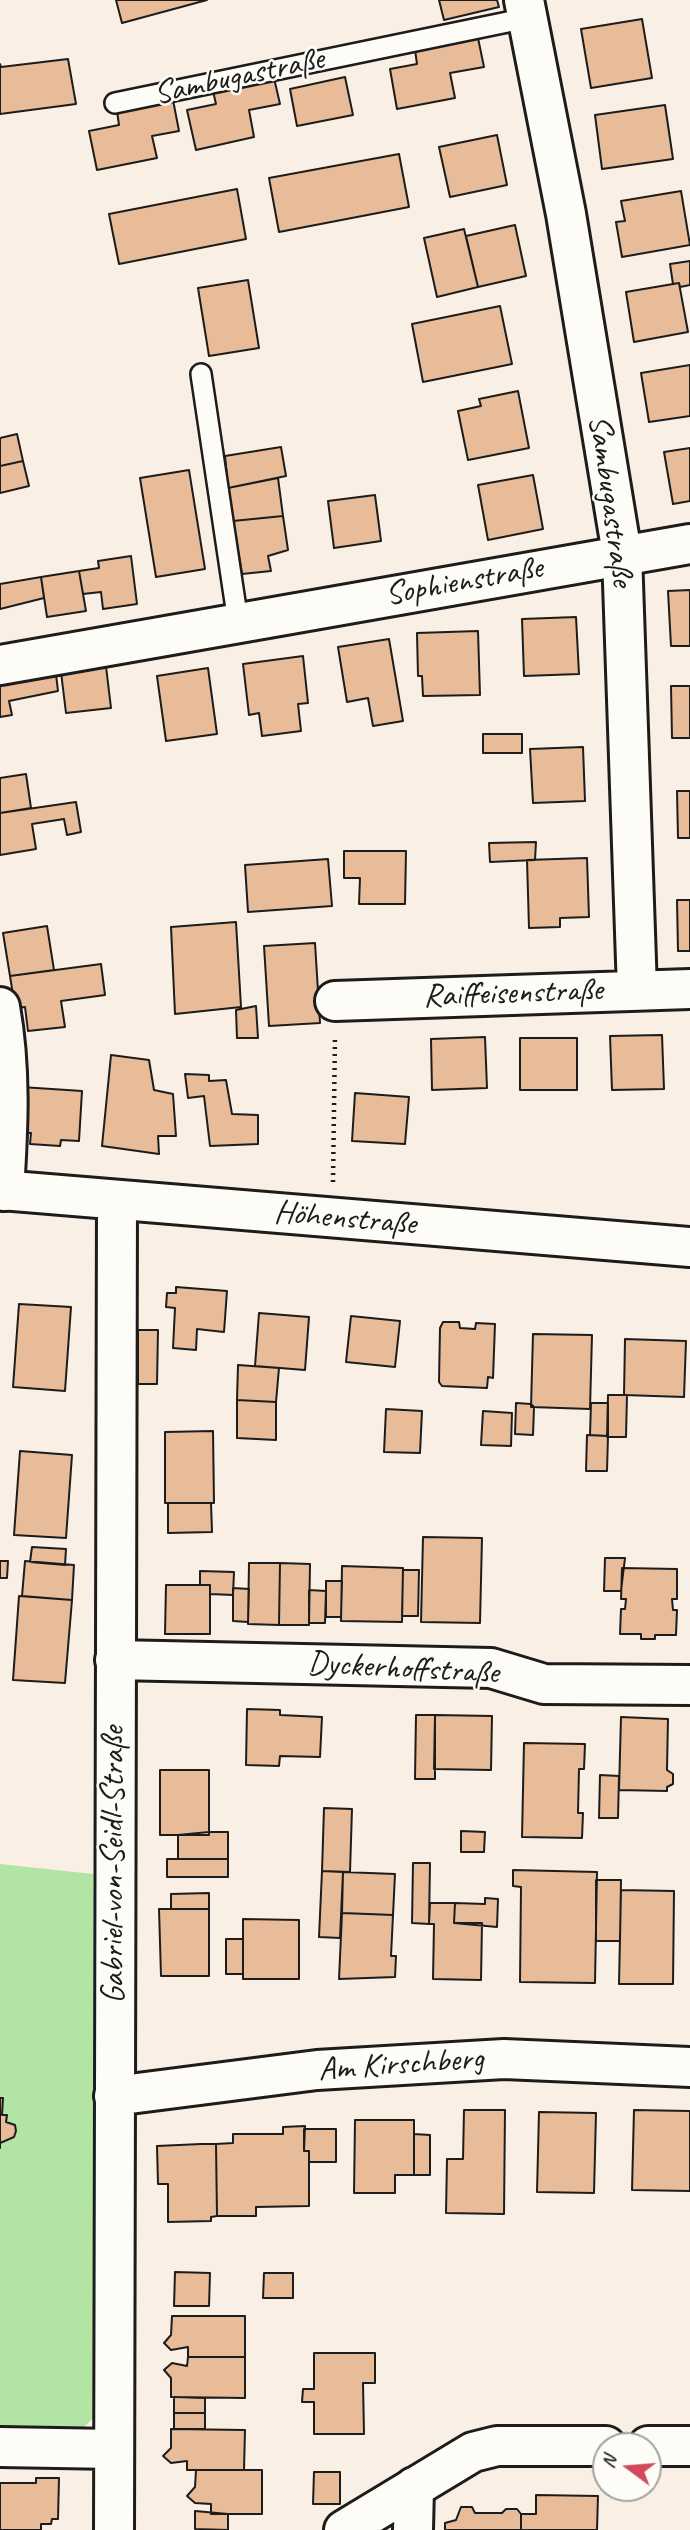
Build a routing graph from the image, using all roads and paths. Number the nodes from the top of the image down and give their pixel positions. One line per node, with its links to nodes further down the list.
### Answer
1 (526, 9): 2 (lane, Sambugastraße); 5 (street, Sambugastraße)
2 (115, 103)
3 (201, 374): 6 (lane)
4 (690, 544): 5 (street, Sophienstraße)
5 (622, 554): 6 (street, Sophienstraße); 9 (street, Sambugastraße)
6 (238, 622): 7 (street, Sophienstraße)
7 (0, 665)
8 (690, 989): 9 (street, Raiffeisenstraße)
9 (637, 990): 10 (street, Raiffeisenstraße)
10 (335, 1001): 14 (path)
11 (0, 1007): 12 (street)
12 (2, 1191): 13 (street, Höhenstraße)
13 (117, 1200): 14 (street, Höhenstraße); 16 (street, Gabriel-von-Seidl-Straße)
14 (333, 1218): 15 (street, Höhenstraße)
15 (690, 1247)
16 (115, 1660): 17 (street, Dyckerhoffstraße); 19 (street, Gabriel-von-Seidl-Straße)
17 (690, 1685)
18 (690, 2067): 19 (street, Am Kirschberg)
19 (114, 2096): 24 (street, Gabriel-von-Seidl-Straße)
20 (592, 2446): 25 (street)
21 (662, 2446): 22 (street)
22 (690, 2446)
23 (0, 2447): 24 (street)
24 (114, 2448): 26 (street, Gabriel-von-Seidl-Straße)
25 (414, 2487): 27 (street); 28 (street)
26 (114, 2530)
27 (344, 2530)
28 (413, 2530)

